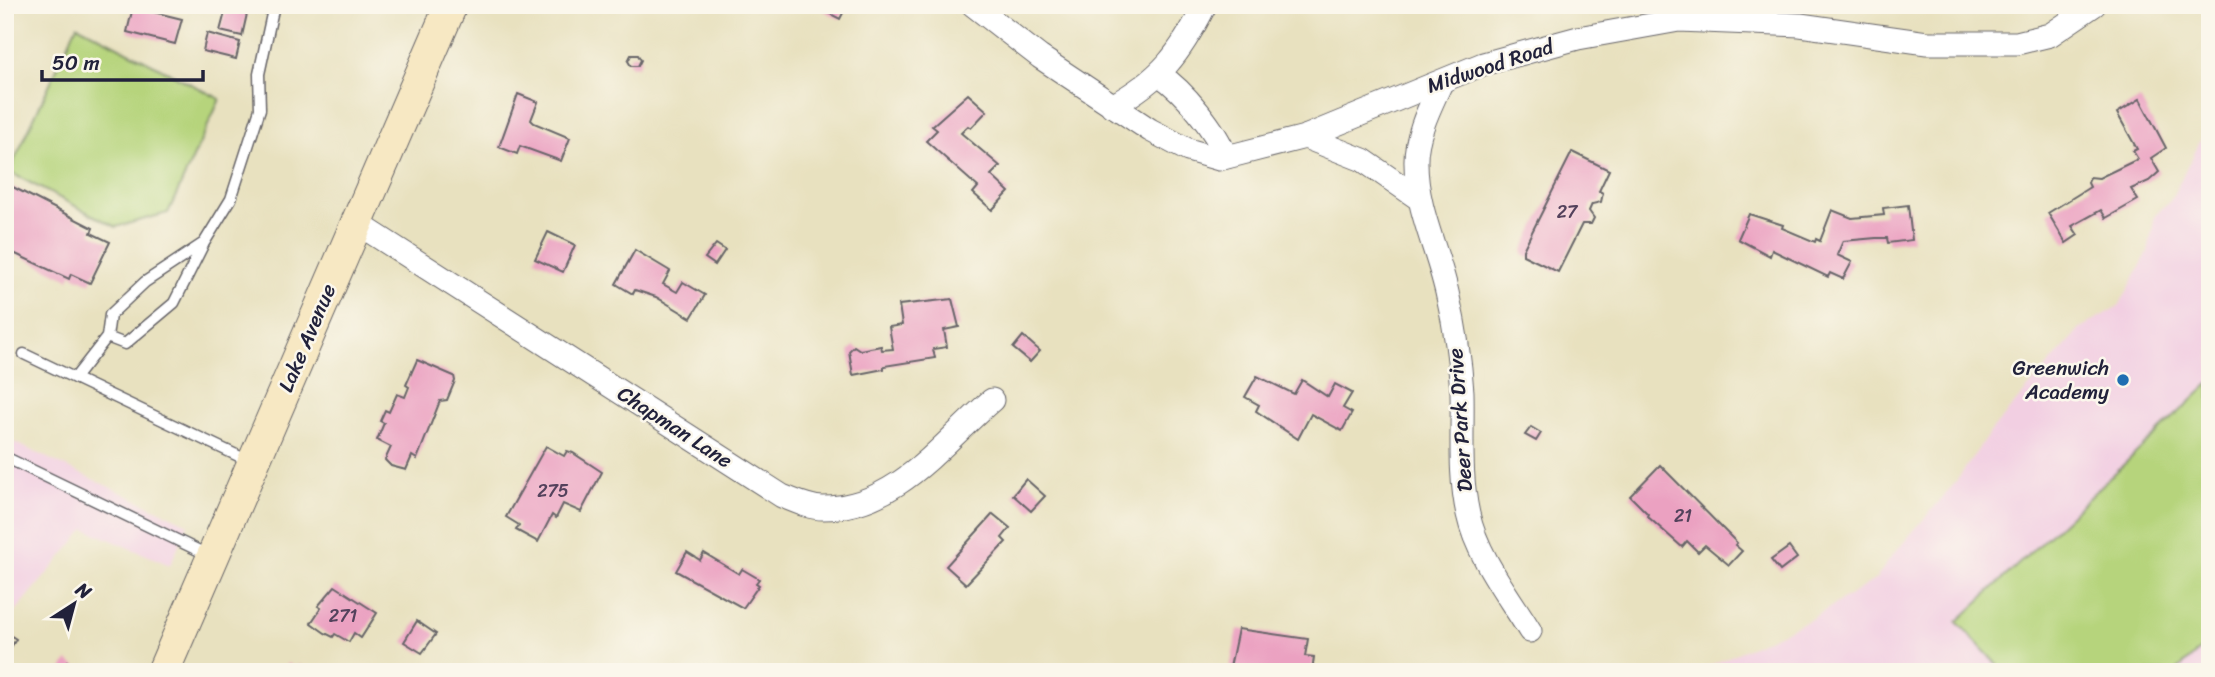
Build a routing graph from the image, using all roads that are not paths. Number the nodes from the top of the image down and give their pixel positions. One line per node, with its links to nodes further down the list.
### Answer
1 (274, 5): 13 (lane)
2 (451, 5): 12 (main road, Lake Avenue)
3 (973, 5): 8 (street, Midwood Road)
4 (1205, 5): 6 (street)
5 (2094, 5): 7 (street, Midwood Road)
6 (1160, 75): 8 (street); 10 (street)
7 (1441, 83): 9 (street, Midwood Road); 11 (street, Deer Park Drive)
8 (1112, 106): 10 (street, Midwood Road)
9 (1305, 137): 10 (street, Midwood Road); 11 (street)
10 (1226, 157)
11 (1418, 198): 21 (street, Deer Park Drive)
12 (357, 223): 17 (street, Chapman Lane); 19 (main road, Lake Avenue)
13 (204, 243): 14 (lane); 14 (lane)
14 (107, 337): 16 (lane)
15 (24, 354): 16 (lane)
16 (75, 378): 19 (lane)
17 (992, 400)
18 (5, 457): 20 (lane)
19 (253, 464): 20 (main road, Lake Avenue)
20 (213, 557): 22 (main road, Lake Avenue)
21 (1530, 631)
22 (163, 672)

